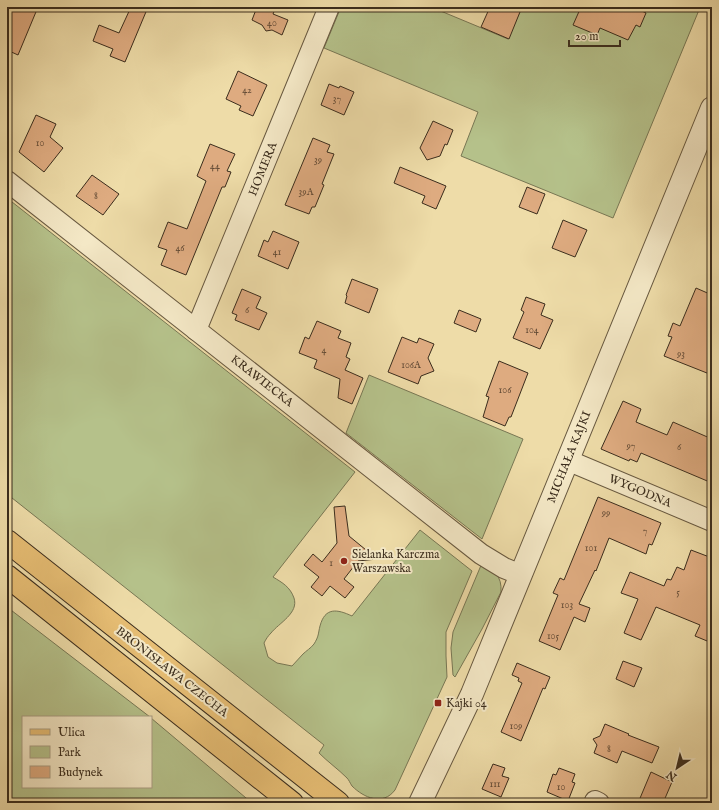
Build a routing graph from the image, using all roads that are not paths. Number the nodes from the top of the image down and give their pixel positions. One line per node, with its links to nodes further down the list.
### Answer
1 (329, 7): 4 (street, HOMERA)
2 (712, 108): 5 (street, MICHAŁA KAJKI)
3 (7, 181): 4 (street, KRAWIECKA)
4 (196, 330): 8 (street, KRAWIECKA)
5 (568, 460): 6 (street, WYGODNA); 8 (street, MICHAŁA KAJKI)
6 (712, 521)
7 (7, 541): 11 (main road, BRONISŁAWA CZECHA)
8 (521, 575): 12 (street, MICHAŁA KAJKI)
9 (7, 576): 10 (main road)
10 (292, 803)
11 (338, 803)
12 (420, 803)

